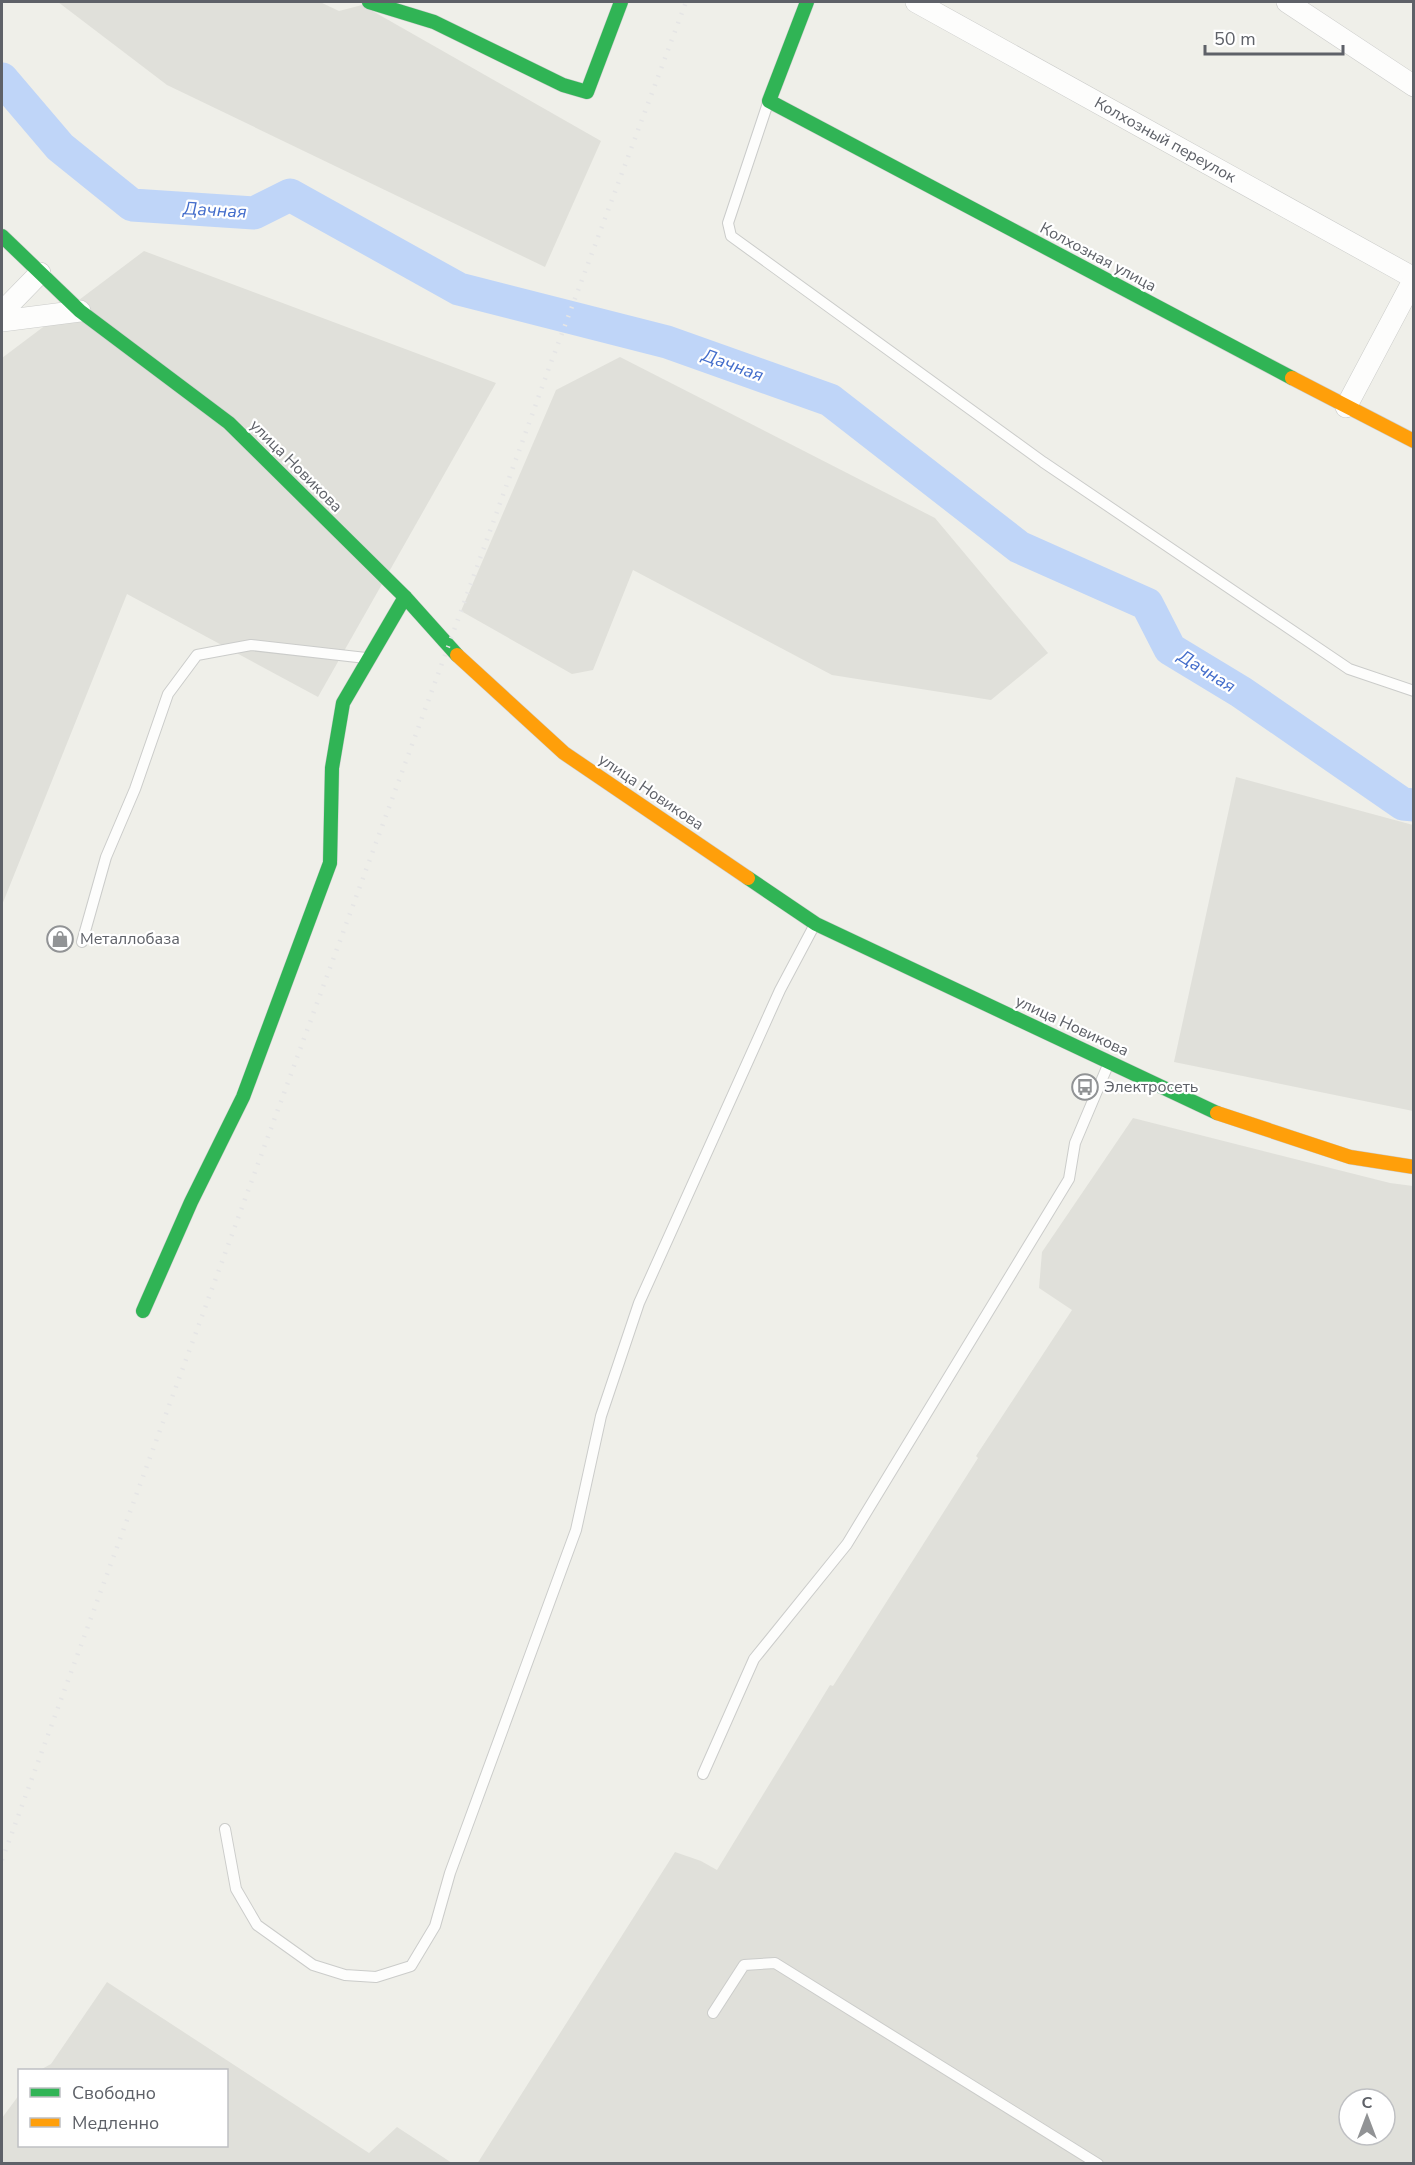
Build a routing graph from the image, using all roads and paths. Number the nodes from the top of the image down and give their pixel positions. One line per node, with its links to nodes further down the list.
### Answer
1 (369, 2): 2 (street)
2 (621, 2)
3 (807, 2): 7 (street)
4 (916, 2): 10 (street, Колхозный переулок)
5 (1287, 2): 6 (street)
6 (1413, 86)
7 (769, 101): 14 (street, Колхозная улица); 17 (lane)
8 (2, 236): 9 (street, улица Новикова)
9 (40, 273): 11 (street, улица Новикова); 12 (street)
10 (1413, 279): 14 (street, Колхозный переулок)
11 (80, 311): 13 (street); 16 (street, улица Новикова)
12 (2, 312)
13 (2, 321)
14 (1346, 407): 15 (street, Колхозная улица)
15 (1413, 441)
16 (405, 597): 18 (street, улица Новикова); 19 (lane); 22 (street)
17 (1413, 691)
18 (816, 924): 20 (street, улица Новикова); 24 (lane)
19 (82, 942)
20 (1110, 1062): 21 (street, улица Новикова); 23 (lane)
21 (1413, 1167)
22 (143, 1311)
23 (703, 1774)
24 (225, 1829)
25 (713, 2013): 26 (lane)
26 (1098, 2163)

